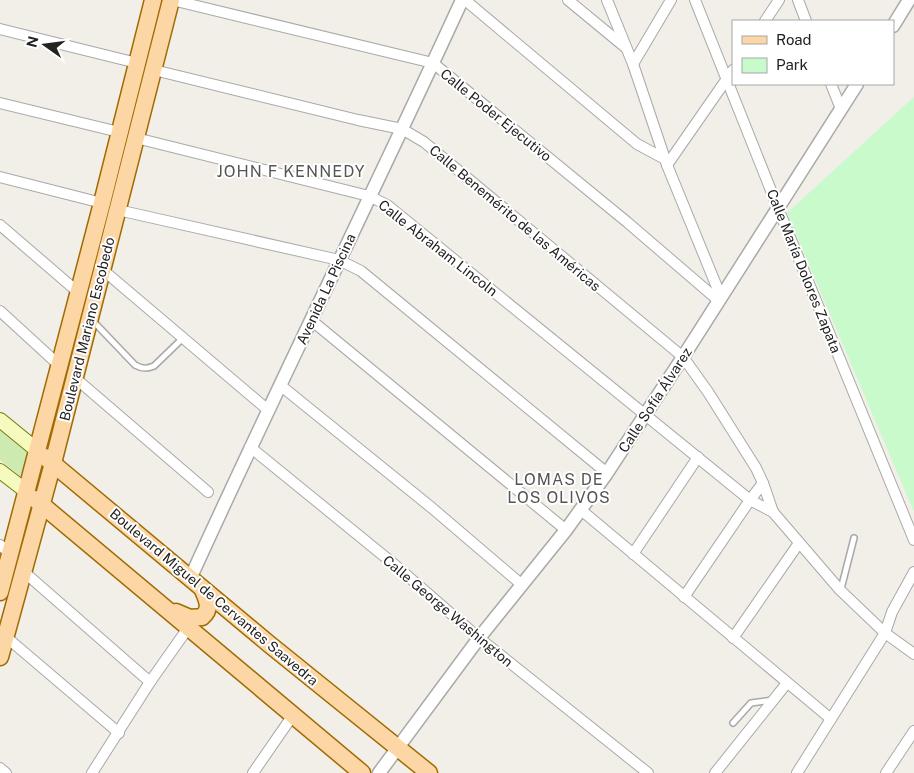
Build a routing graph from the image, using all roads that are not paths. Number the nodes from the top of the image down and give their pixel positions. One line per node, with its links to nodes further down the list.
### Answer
1 (152, 0): 17 (main road, Boulevard Mariano Escobedo)
2 (172, 0): 16 (street, Calle Poder Ejecutivo); 19 (main road, Boulevard Mariano Escobedo)
3 (464, 0): 16 (street, Avenida La Piscina); 29 (street)
4 (568, 0): 15 (street)
5 (607, 0): 15 (street)
6 (671, 0): 18 (street)
7 (695, 0): 20 (street, Calle María Dolores Zapata)
8 (779, 0): 11 (street)
9 (798, 0): 12 (street)
10 (909, 0): 13 (street)
11 (766, 20)
12 (806, 20)
13 (894, 24)
14 (0, 29): 17 (street)
15 (626, 47): 18 (street)
16 (433, 63): 26 (street, Avenida La Piscina); 39 (street, Calle Poder Ejecutivo)
17 (137, 64): 27 (main road, Boulevard Mariano Escobedo)
18 (633, 64): 29 (street)
19 (154, 70): 26 (street, Calle Benemérito de las Américas); 28 (main road, Boulevard Mariano Escobedo)
20 (730, 74): 29 (street)
21 (734, 85): 33 (street, Calle María Dolores Zapata)
22 (831, 85): 25 (street)
23 (856, 85): 25 (street, Calle Sofía Álvarez)
24 (0, 103): 27 (street)
25 (841, 109): 33 (street, Calle Sofía Álvarez)
26 (402, 129): 31 (street, Avenida La Piscina); 44 (street, Calle Benemérito de las Américas)
27 (120, 132): 32 (main road, Boulevard Mariano Escobedo)
28 (136, 138): 31 (street, Calle Abraham Lincoln); 34 (main road, Boulevard Mariano Escobedo)
29 (666, 162): 39 (street)
30 (0, 177): 32 (street)
31 (370, 196): 36 (street, Avenida La Piscina); 49 (street, Calle Abraham Lincoln)
32 (102, 203): 38 (main road, Boulevard Mariano Escobedo)
33 (778, 208): 39 (street, Calle Sofía Álvarez); 66 (street, Calle María Dolores Zapata)
34 (118, 210): 36 (street); 37 (main road, Boulevard Mariano Escobedo)
35 (0, 225): 38 (street)
36 (339, 260): 42 (street, Avenida La Piscina); 56 (street)
37 (103, 270): 41 (main road, Boulevard Mariano Escobedo); 43 (street)
38 (79, 294): 45 (main road, Boulevard Mariano Escobedo)
39 (720, 299): 44 (street, Calle Sofía Álvarez)
40 (0, 311): 45 (street)
41 (90, 318): 43 (lane); 46 (main road, Boulevard Mariano Escobedo)
42 (312, 320): 47 (street, Avenida La Piscina); 64 (street)
43 (183, 338): 48 (street)
44 (683, 357): 49 (street, Calle Sofía Álvarez); 57 (street, Calle Benemérito de las Américas)
45 (60, 366): 52 (main road, Boulevard Mariano Escobedo)
46 (74, 377): 54 (main road, Boulevard Mariano Escobedo); 59 (street)
47 (280, 385): 48 (street, Avenida La Piscina); 73 (street)
48 (268, 410): 51 (street, Avenida La Piscina)
49 (645, 416): 53 (street, Calle Abraham Lincoln); 56 (street, Calle Sofía Álvarez)
50 (0, 420): 52 (main road, Boulevard Miguel de Cervantes Saavedra)
51 (250, 447): 72 (street, Avenida La Piscina); 82 (street, Calle George Washington)
52 (38, 451): 54 (main road, Boulevard Miguel de Cervantes Saavedra); 58 (main road, Boulevard Mariano Escobedo)
53 (698, 458): 60 (street, Calle Abraham Lincoln); 69 (street)
54 (53, 463): 61 (main road, Boulevard Mariano Escobedo); 72 (main road, Boulevard Miguel de Cervantes Saavedra)
55 (0, 471): 58 (main road)
56 (607, 473): 62 (street, Calle Sofía Álvarez)
57 (763, 483): 60 (street); 63 (street, Calle Benemérito de las Américas)
58 (26, 491): 61 (main road); 68 (main road, Boulevard Mariano Escobedo)
59 (208, 492)
60 (750, 500): 63 (street, Calle Abraham Lincoln); 77 (street)
61 (41, 504): 70 (main road, Boulevard Mariano Escobedo); 78 (main road)
62 (581, 510): 64 (street, Calle Sofía Álvarez); 69 (street)
63 (773, 512): 67 (street)
64 (566, 530): 73 (street, Calle Sofía Álvarez)
65 (854, 538): 75 (lane)
66 (914, 540)
67 (799, 544): 75 (street); 83 (street)
68 (5, 549): 76 (main road, Boulevard Mariano Escobedo)
69 (633, 554): 77 (street)
70 (23, 571): 81 (main road, Boulevard Mariano Escobedo); 86 (street)
71 (914, 572): 80 (street)
72 (190, 579): 74 (main road, Boulevard Miguel de Cervantes Saavedra)
73 (521, 584): 82 (street, Calle Sofía Álvarez)
74 (203, 590): 78 (main road); 94 (main road, Boulevard Miguel de Cervantes Saavedra)
75 (840, 590): 80 (street)
76 (0, 592)
77 (684, 597): 83 (street)
78 (162, 606): 79 (main road)
79 (188, 628): 86 (street); 89 (main road)
80 (885, 633): 84 (street); 90 (street)
81 (5, 636): 85 (main road, Boulevard Mariano Escobedo); 93 (street)
82 (479, 638): 94 (street, Calle Sofía Álvarez); 102 (street, Calle George Washington)
83 (733, 638): 87 (street)
84 (914, 654)
85 (0, 657)
86 (150, 682): 93 (street)
87 (787, 682): 88 (street); 90 (street)
88 (773, 700): 91 (lane); 103 (street)
89 (292, 715): 98 (street); 99 (main road)
90 (831, 719): 104 (street)
91 (733, 723)
92 (914, 731): 105 (street)
93 (119, 733): 97 (street)
94 (397, 748): 100 (street, Calle Sofía Álvarez); 101 (main road, Boulevard Miguel de Cervantes Saavedra)
95 (0, 768): 96 (street)
96 (6, 773)
97 (92, 773)
98 (253, 773)
99 (362, 773)
100 (379, 773)
101 (429, 773)
102 (648, 773)
103 (715, 773)
104 (797, 773)
105 (886, 773)

